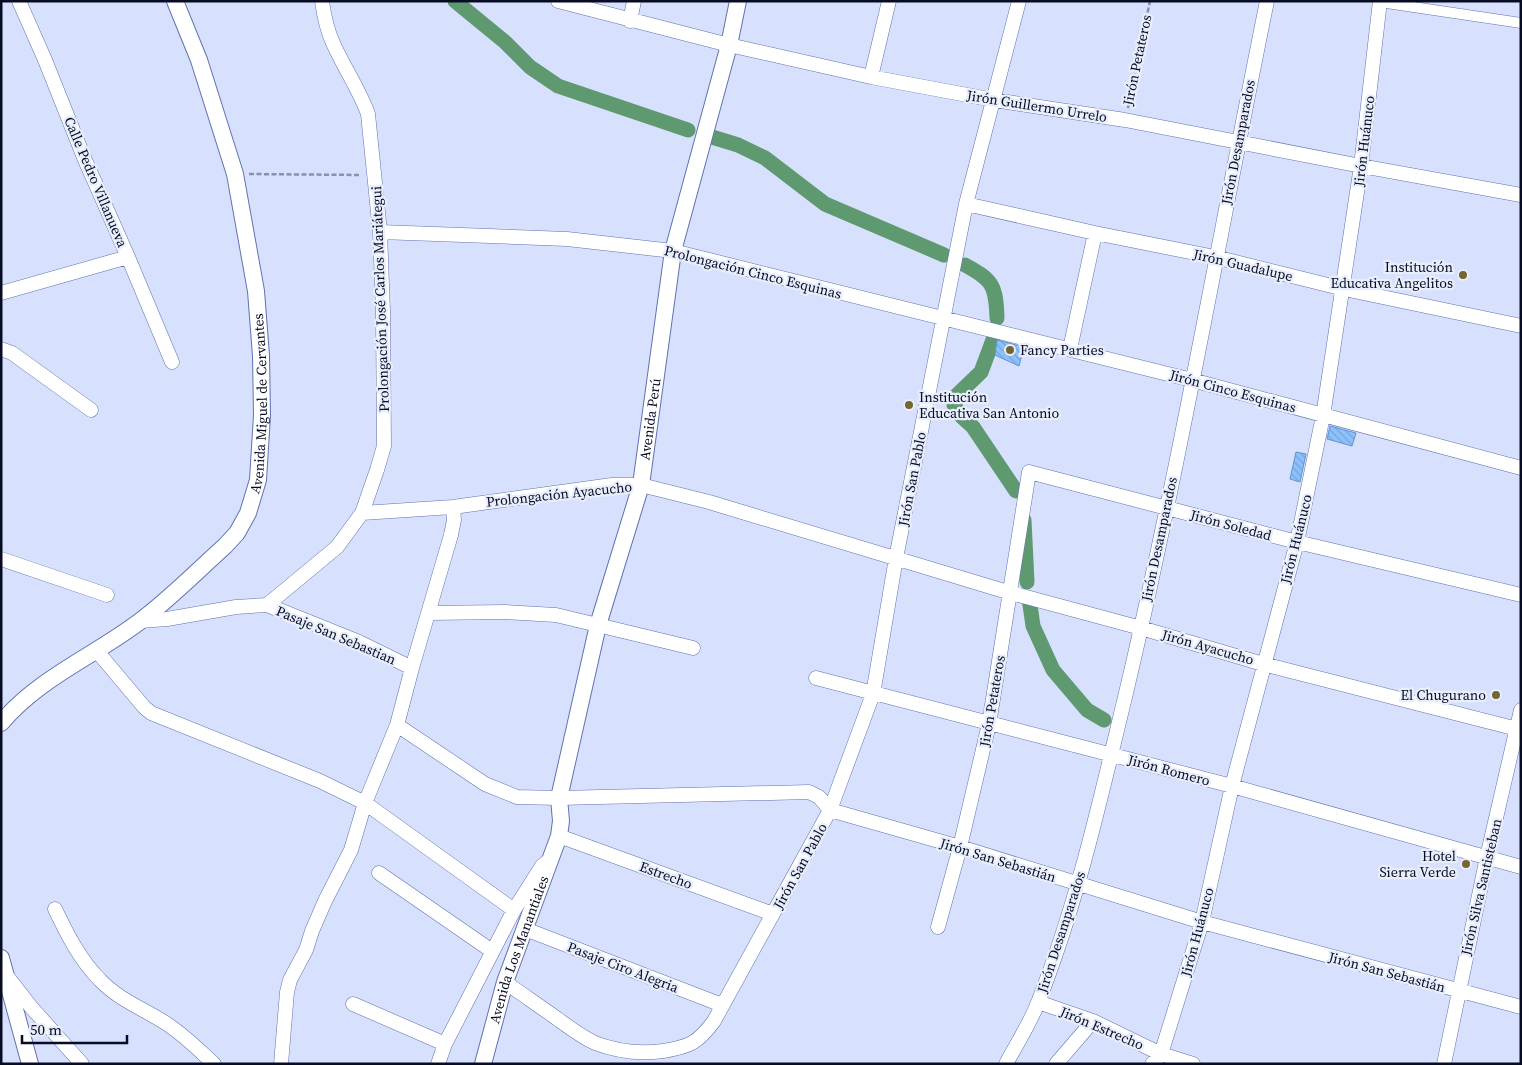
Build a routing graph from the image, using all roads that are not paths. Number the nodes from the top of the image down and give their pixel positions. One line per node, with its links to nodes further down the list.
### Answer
1 (19, 1): 23 (street, Calle Pedro Villanueva)
2 (175, 1): 49 (street, Avenida Miguel de Cervantes)
3 (322, 1): 20 (street, Prolongación José Carlos Mariátegui)
4 (558, 1): 11 (street, Jirón Guillermo Urrelo)
5 (634, 1): 11 (street)
6 (738, 1): 13 (street, Avenida Perú)
7 (889, 1): 14 (street)
8 (1019, 1): 15 (street, Jirón San Pablo)
9 (1266, 1): 16 (street, Jirón Desamparados)
10 (1380, 2): 12 (street); 17 (street, Jirón Huánuco)
11 (630, 21): 13 (street, Jirón Guillermo Urrelo)
12 (1521, 23)
13 (729, 45): 14 (street, Jirón Guillermo Urrelo); 22 (street, Avenida Perú)
14 (871, 77): 15 (street, Jirón Guillermo Urrelo)
15 (994, 100): 16 (street, Jirón Guillermo Urrelo); 19 (street, Jirón San Pablo)
16 (1238, 142): 17 (street, Jirón Guillermo Urrelo); 24 (street, Jirón Desamparados)
17 (1362, 166): 18 (street, Jirón Guillermo Urrelo); 25 (street, Jirón Huánuco)
18 (1521, 195)
19 (966, 204): 21 (street, Jirón Guadalupe); 27 (street, Jirón San Pablo)
20 (380, 232): 22 (street, Prolongación Cinco Esquinas); 40 (street, Prolongación José Carlos Mariátegui)
21 (1095, 233): 24 (street, Jirón Guadalupe); 30 (street)
22 (673, 251): 27 (street, Prolongación Cinco Esquinas); 37 (street, Avenida Perú)
23 (128, 257): 26 (street); 31 (street, Calle Pedro Villanueva)
24 (1215, 257): 25 (street, Jirón Guadalupe); 32 (street, Jirón Desamparados)
25 (1344, 289): 28 (street, Jirón Guadalupe); 34 (street, Jirón Huánuco)
26 (1, 294)
27 (944, 319): 30 (street, Jirón Cinco Esquinas); 42 (street, Jirón San Pablo)
28 (1521, 326)
29 (1, 349): 33 (street)
30 (1070, 349): 32 (street, Jirón Cinco Esquinas)
31 (172, 362)
32 (1192, 380): 34 (street, Jirón Cinco Esquinas); 39 (street, Jirón Desamparados)
33 (91, 410)
34 (1323, 416): 35 (street, Jirón Cinco Esquinas); 41 (street, Jirón Huánuco)
35 (1521, 468)
36 (1029, 472): 39 (street, Jirón Soledad); 44 (street, Jirón Petateros)
37 (641, 485): 38 (street, Prolongación Ayacucho); 42 (street, Prolongación Ayacucho); 50 (street, Avenida Perú)
38 (453, 506): 40 (street, Prolongación Ayacucho); 48 (street)
39 (1166, 508): 41 (street, Jirón Soledad); 51 (street, Jirón Desamparados)
40 (362, 513): 47 (street, Prolongación José Carlos Mariátegui)
41 (1296, 542): 46 (street, Jirón Soledad); 54 (street, Jirón Huánuco)
42 (896, 558): 44 (street, Jirón Ayacucho); 57 (street, Jirón San Pablo)
43 (1, 559): 45 (street)
44 (1011, 592): 51 (street, Jirón Ayacucho); 60 (street, Jirón Petateros)
45 (107, 595)
46 (1521, 595)
47 (267, 605): 49 (street, Pasaje San Sebastian); 55 (street, Pasaje San Sebastian)
48 (429, 613): 50 (street); 55 (street)
49 (140, 621): 53 (street, Avenida Miguel de Cervantes)
50 (598, 625): 52 (street); 65 (street, Avenida Perú)
51 (1141, 628): 54 (street, Jirón Ayacucho); 63 (street, Jirón Desamparados)
52 (693, 648)
53 (96, 650): 59 (street, Avenida Miguel de Cervantes); 66 (street)
54 (1263, 664): 62 (street, Jirón Ayacucho); 64 (street, Jirón Huánuco)
55 (412, 668): 61 (street)
56 (816, 678): 57 (street, Jirón Romero)
57 (873, 694): 60 (street, Jirón Romero); 67 (street, Jirón San Pablo)
58 (1521, 710): 62 (street, Jirón Silva Santisteban)
59 (1, 723)
60 (989, 724): 63 (street, Jirón Romero); 69 (street, Jirón Petateros)
61 (397, 725): 65 (street, Jirón San Sebastián); 66 (street)
62 (1519, 730): 70 (street, Jirón Silva Santisteban)
63 (1111, 754): 64 (street, Jirón Romero); 74 (street, Jirón Desamparados)
64 (1232, 786): 70 (street, Jirón Romero); 78 (street, Jirón Huánuco)
65 (559, 798): 67 (street, Jirón San Sebastián); 68 (street, Avenida Perú)
66 (365, 804): 76 (street); 95 (street)
67 (830, 810): 69 (street, Jirón San Sebastián); 77 (street, Jirón San Pablo)
68 (559, 836): 71 (street, Avenida Los Manantiales); 77 (street, Estrecho)
69 (960, 847): 74 (street, Jirón San Sebastián); 79 (street, Jirón Petateros)
70 (1487, 857): 72 (street, Jirón Romero); 84 (street, Jirón Silva Santisteban)
71 (552, 858): 76 (street); 80 (street, Avenida Los Manantiales)
72 (1521, 867)
73 (379, 873): 81 (street)
74 (1078, 885): 78 (street, Jirón San Sebastián); 85 (street, Jirón Desamparados)
75 (55, 909): 94 (street)
76 (514, 910): 81 (street)
77 (773, 914): 87 (street, Jirón San Pablo)
78 (1202, 922): 84 (street, Jirón San Sebastián); 91 (street, Jirón Huánuco)
79 (938, 927)
80 (525, 929): 83 (street, Avenida Los Manantiales); 87 (street, Pasaje Ciro Alegria)
81 (492, 951): 90 (street)
82 (3, 966): 92 (street); 93 (street)
83 (505, 982): 87 (street, Jirón San Pablo); 97 (street, Avenida Los Manantiales)
84 (1458, 991): 88 (street, Jirón San Sebastián); 101 (street, Jirón Silva Santisteban)
85 (1038, 1002): 89 (street, Jirón Estrecho); 98 (street, Jirón Desamparados)
86 (353, 1004): 90 (street)
87 (722, 1005)
88 (1521, 1007)
89 (1093, 1021): 91 (street, Jirón Estrecho); 99 (street)
90 (445, 1044): 96 (street)
91 (1157, 1059): 100 (street, Jirón Estrecho)
92 (30, 1064)
93 (82, 1064)
94 (214, 1064)
95 (281, 1064)
96 (438, 1064)
97 (484, 1064)
98 (1006, 1064)
99 (1056, 1064)
100 (1193, 1064)
101 (1444, 1064)

